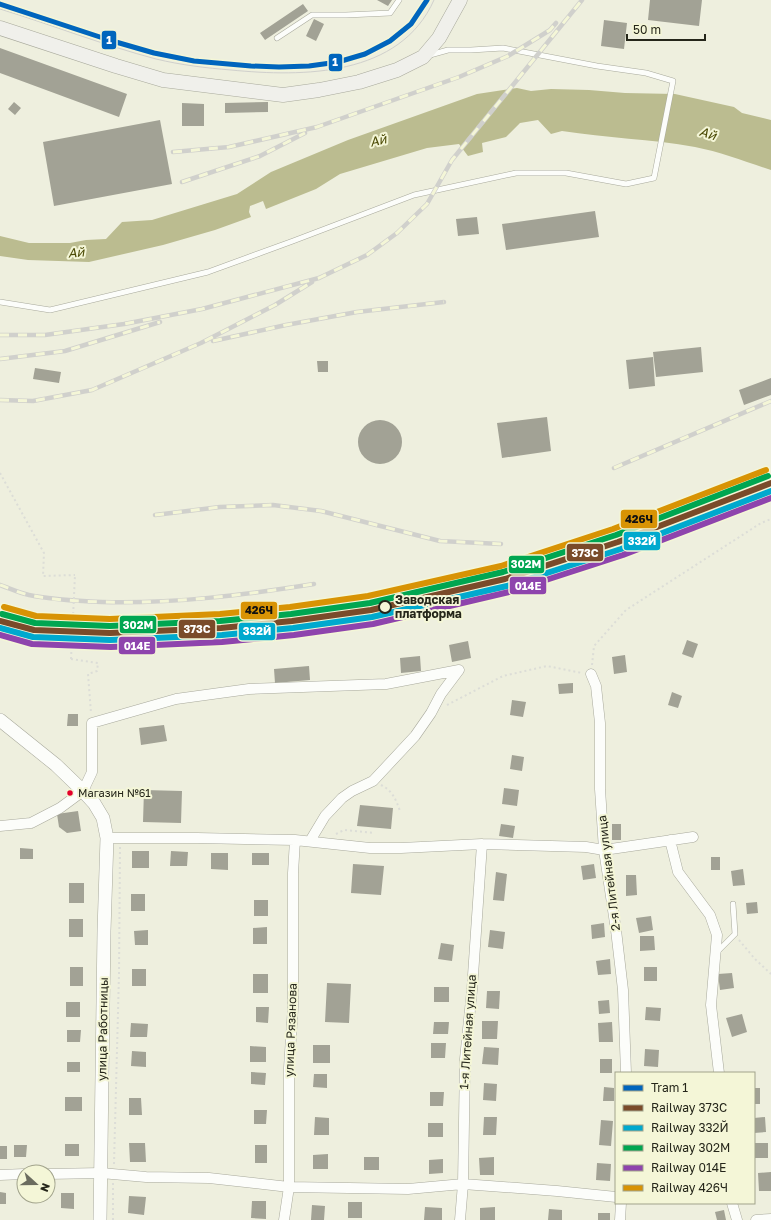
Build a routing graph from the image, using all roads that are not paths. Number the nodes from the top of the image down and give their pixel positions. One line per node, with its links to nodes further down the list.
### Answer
1 (399, 0): 4 (lane)
2 (460, 0): 5 (main road)
3 (0, 28): 5 (main road)
4 (277, 38)
5 (424, 57): 6 (lane)
6 (0, 302)
7 (591, 674): 17 (street, 2-я Литейная улица)
8 (0, 720): 9 (street, улица Работницы)
9 (83, 791): 10 (street); 12 (street, улица Работницы); 15 (street)
10 (0, 826)
11 (692, 837): 14 (street)
12 (114, 838): 13 (street); 24 (street, улица Работницы)
13 (295, 840): 15 (street); 27 (street, улица Рязанова)
14 (670, 840): 17 (street); 19 (street)
15 (314, 842): 16 (street)
16 (482, 844): 17 (street); 26 (street, 1-я Литейная улица)
17 (604, 850): 20 (street, 2-я Литейная улица)
18 (733, 904): 19 (lane)
19 (714, 955): 21 (street)
20 (626, 1072)
21 (719, 1072)
22 (16, 1174): 25 (street)
23 (56, 1174): 24 (street)
24 (107, 1174): 27 (street); 32 (street, улица Работницы)
25 (0, 1175)
26 (463, 1184): 27 (street); 28 (street); 34 (street, 1-я Литейная улица)
27 (289, 1187): 33 (street, улица Рязанова)
28 (615, 1197)
29 (620, 1204): 35 (street)
30 (732, 1204): 36 (street)
31 (771, 1219): 37 (street)
32 (100, 1220)
33 (284, 1220)
34 (460, 1220)
35 (620, 1220)
36 (737, 1220)
37 (756, 1220)

